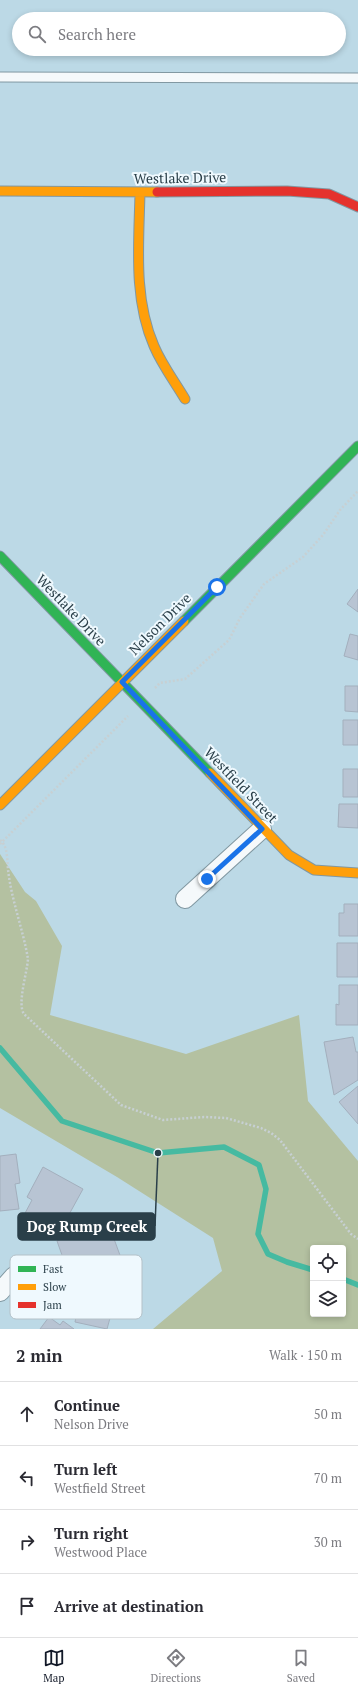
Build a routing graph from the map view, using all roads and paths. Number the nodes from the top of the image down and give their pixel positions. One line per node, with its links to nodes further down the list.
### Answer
1 (0, 77): 2 (lane)
2 (358, 78)
3 (0, 191): 4 (street, Westlake Drive)
4 (140, 192): 5 (street, Westlake Drive); 6 (street)
5 (358, 207)
6 (185, 399)
7 (358, 446): 10 (street, Nelson Drive)
8 (358, 491): 11 (path)
9 (0, 556): 10 (street, Westlake Drive)
10 (122, 682): 13 (street, Nelson Drive); 14 (street, Westfield Street)
11 (160, 683)
12 (126, 718): 15 (path)
13 (0, 805)
14 (262, 829): 16 (street, Westfield Street); 17 (street)
15 (1, 842): 18 (path)
16 (358, 873)
17 (185, 899)
18 (358, 1239)
19 (10, 1281): 20 (street)
20 (0, 1292)

